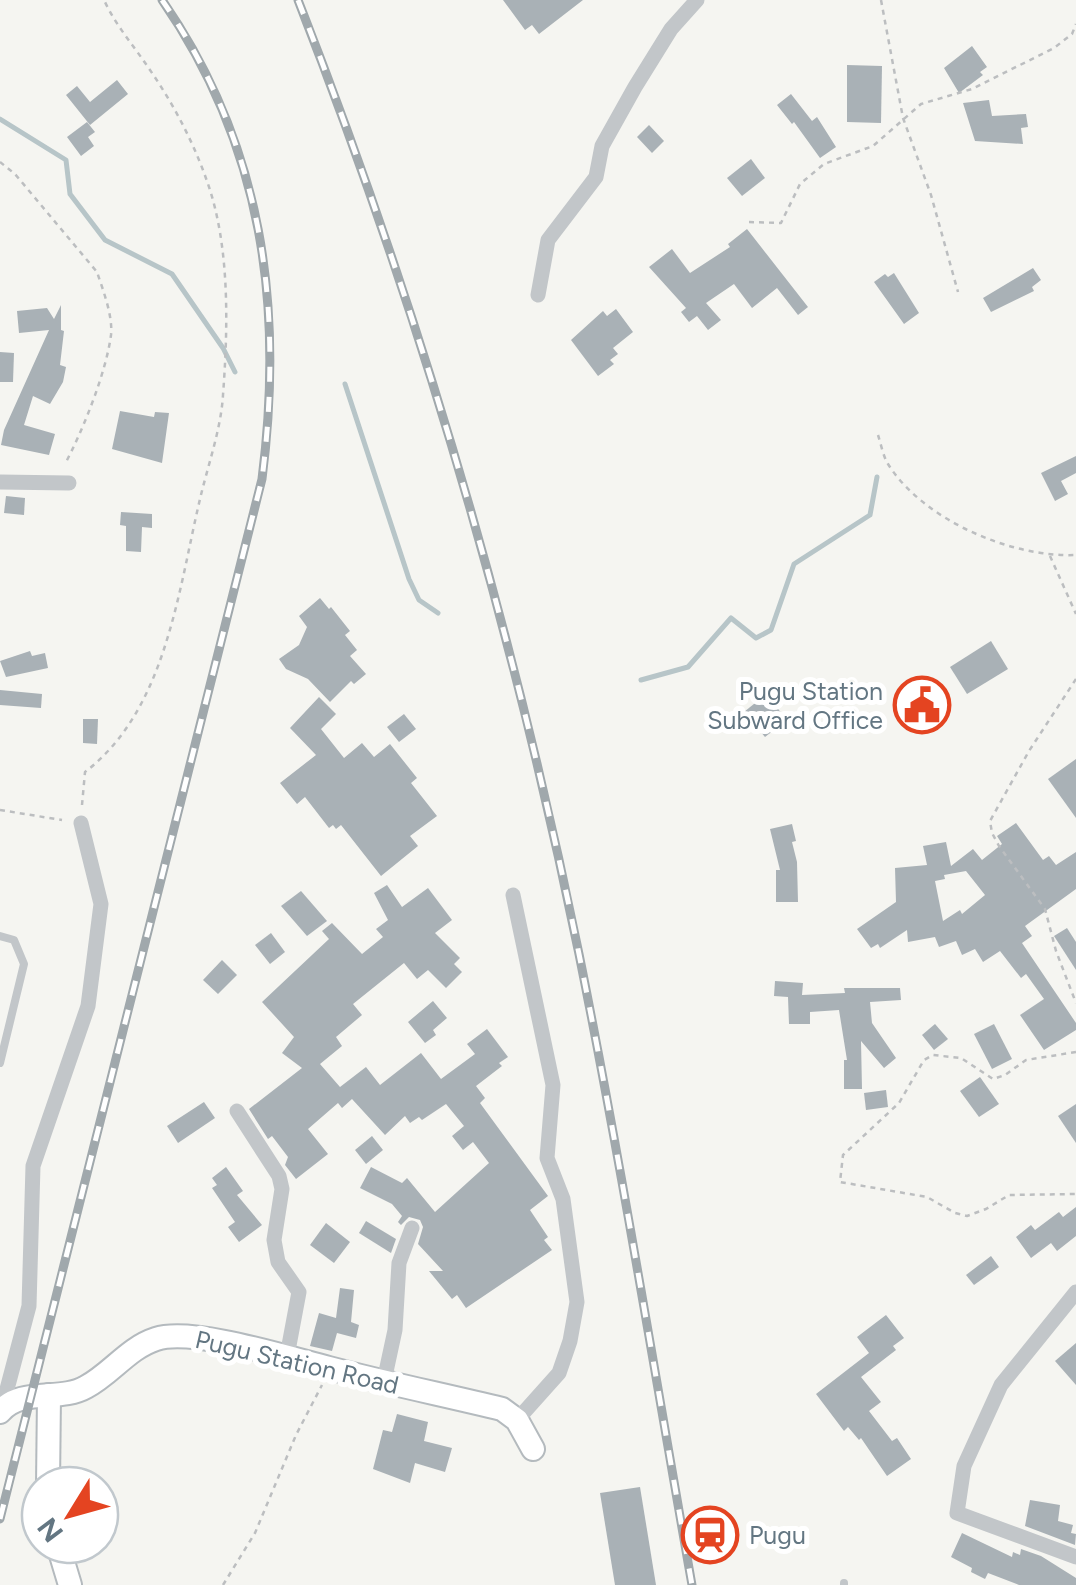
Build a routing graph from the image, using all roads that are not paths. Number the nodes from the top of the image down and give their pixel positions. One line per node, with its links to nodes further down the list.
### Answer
1 (698, 0): 2 (street)
2 (538, 296)
3 (0, 482): 4 (street)
4 (62, 483)
5 (81, 823): 15 (street)
6 (513, 895): 16 (street)
7 (0, 936): 8 (lane)
8 (0, 1063)
9 (236, 1112): 12 (street)
10 (412, 1228): 13 (street)
11 (1076, 1292): 19 (street)
12 (288, 1356): 13 (street, Pugu Station Road); 14 (street, Pugu Station Road)
13 (384, 1381): 16 (street, Pugu Station Road)
14 (49, 1396): 15 (street, Pugu Station Road); 18 (street)
15 (1, 1410)
16 (518, 1420): 17 (street)
17 (532, 1449)
18 (48, 1465)
19 (1076, 1557)

